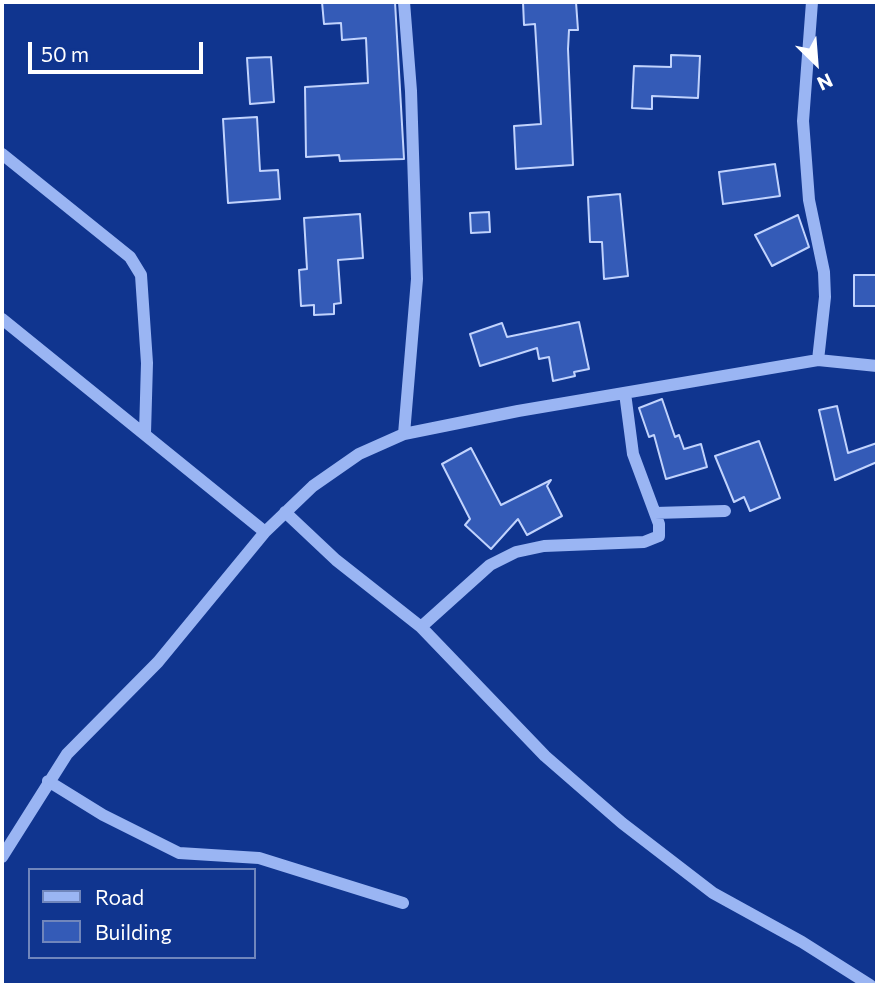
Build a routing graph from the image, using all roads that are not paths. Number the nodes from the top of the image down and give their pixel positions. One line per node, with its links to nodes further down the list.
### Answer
1 (404, 2): 9 (street)
2 (812, 2): 5 (street)
3 (2, 154): 8 (street)
4 (2, 319): 8 (street)
5 (818, 360): 6 (street); 7 (street)
6 (877, 366)
7 (625, 393): 9 (street); 12 (street)
8 (145, 433): 13 (street)
9 (404, 433): 11 (street)
10 (725, 511): 12 (street)
11 (285, 512): 13 (street); 14 (street)
12 (654, 513): 14 (street)
13 (265, 532): 15 (street)
14 (421, 627): 18 (street)
15 (48, 781): 16 (street); 17 (street)
16 (2, 858)
17 (403, 903)
18 (870, 985)

